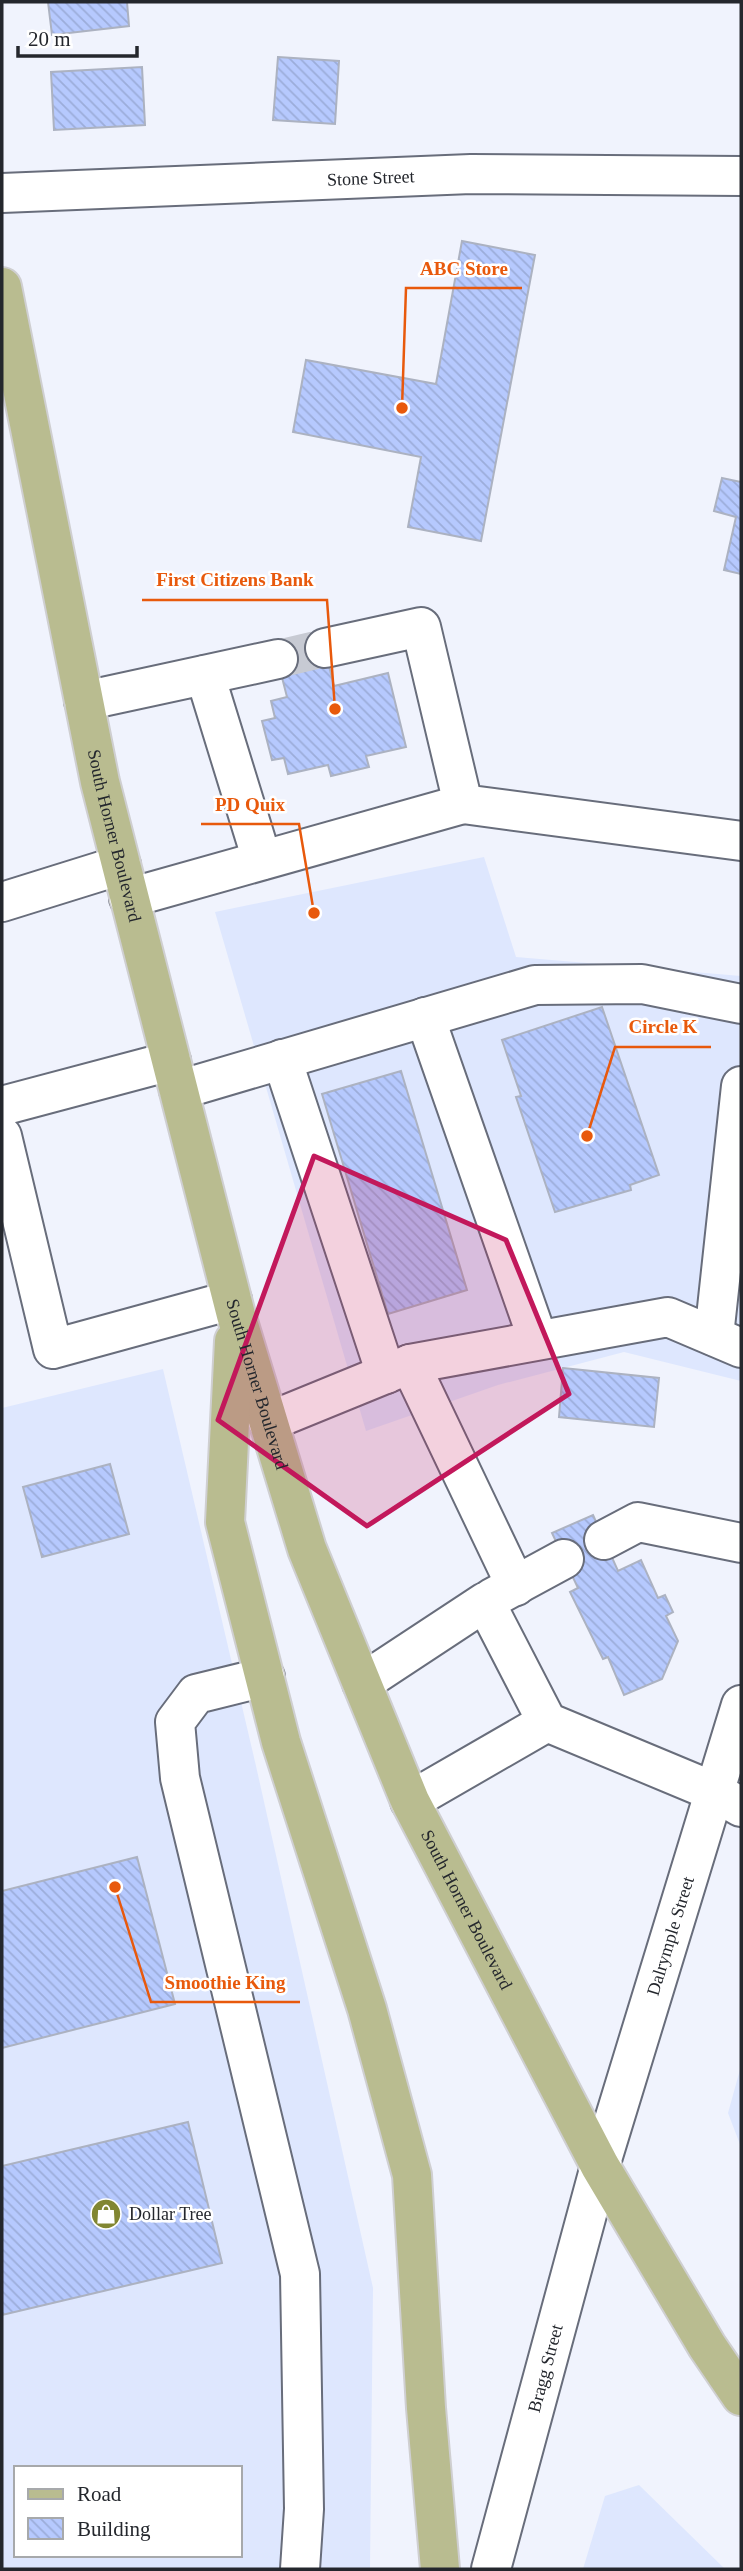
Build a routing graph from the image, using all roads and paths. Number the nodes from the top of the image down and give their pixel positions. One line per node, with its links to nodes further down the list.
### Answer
1 (741, 176): 2 (street, Stone Street)
2 (2, 193)
3 (2, 287): 7 (main road, South Horner Boulevard)
4 (325, 648): 8 (street)
5 (278, 659): 6 (street)
6 (205, 675): 7 (street); 10 (street)
7 (84, 701): 11 (main road, South Horner Boulevard)
8 (463, 804): 9 (street); 10 (street)
9 (741, 841)
10 (262, 860): 11 (street)
11 (125, 881): 12 (street); 16 (main road, South Horner Boulevard)
12 (2, 902)
13 (741, 1004): 14 (street)
14 (425, 1017): 15 (street); 21 (street)
15 (282, 1059): 16 (street); 23 (street)
16 (175, 1075): 18 (street); 20 (main road, South Horner Boulevard)
17 (741, 1086): 22 (street)
18 (2, 1106)
19 (2, 1136): 20 (street)
20 (234, 1307): 24 (main road, South Horner Boulevard); 29 (main road)
21 (538, 1340): 22 (street); 23 (street)
22 (728, 1342)
23 (398, 1369): 24 (street); 28 (street)
24 (268, 1422): 30 (main road, South Horner Boulevard)
25 (604, 1540): 26 (street)
26 (741, 1543)
27 (564, 1559): 28 (street)
28 (500, 1594): 30 (street); 32 (street)
29 (265, 1677): 37 (street); 38 (main road)
30 (362, 1684): 34 (main road, South Horner Boulevard)
31 (741, 1705): 33 (street, Dalrymple Street)
32 (547, 1722): 33 (street); 34 (street)
33 (728, 1800): 35 (street, Dalrymple Street)
34 (410, 1801): 35 (main road, South Horner Boulevard)
35 (600, 2166): 36 (main road, South Horner Boulevard); 39 (street, Bragg Street)
36 (741, 2396)
37 (300, 2569)
38 (440, 2569)
39 (491, 2569)

